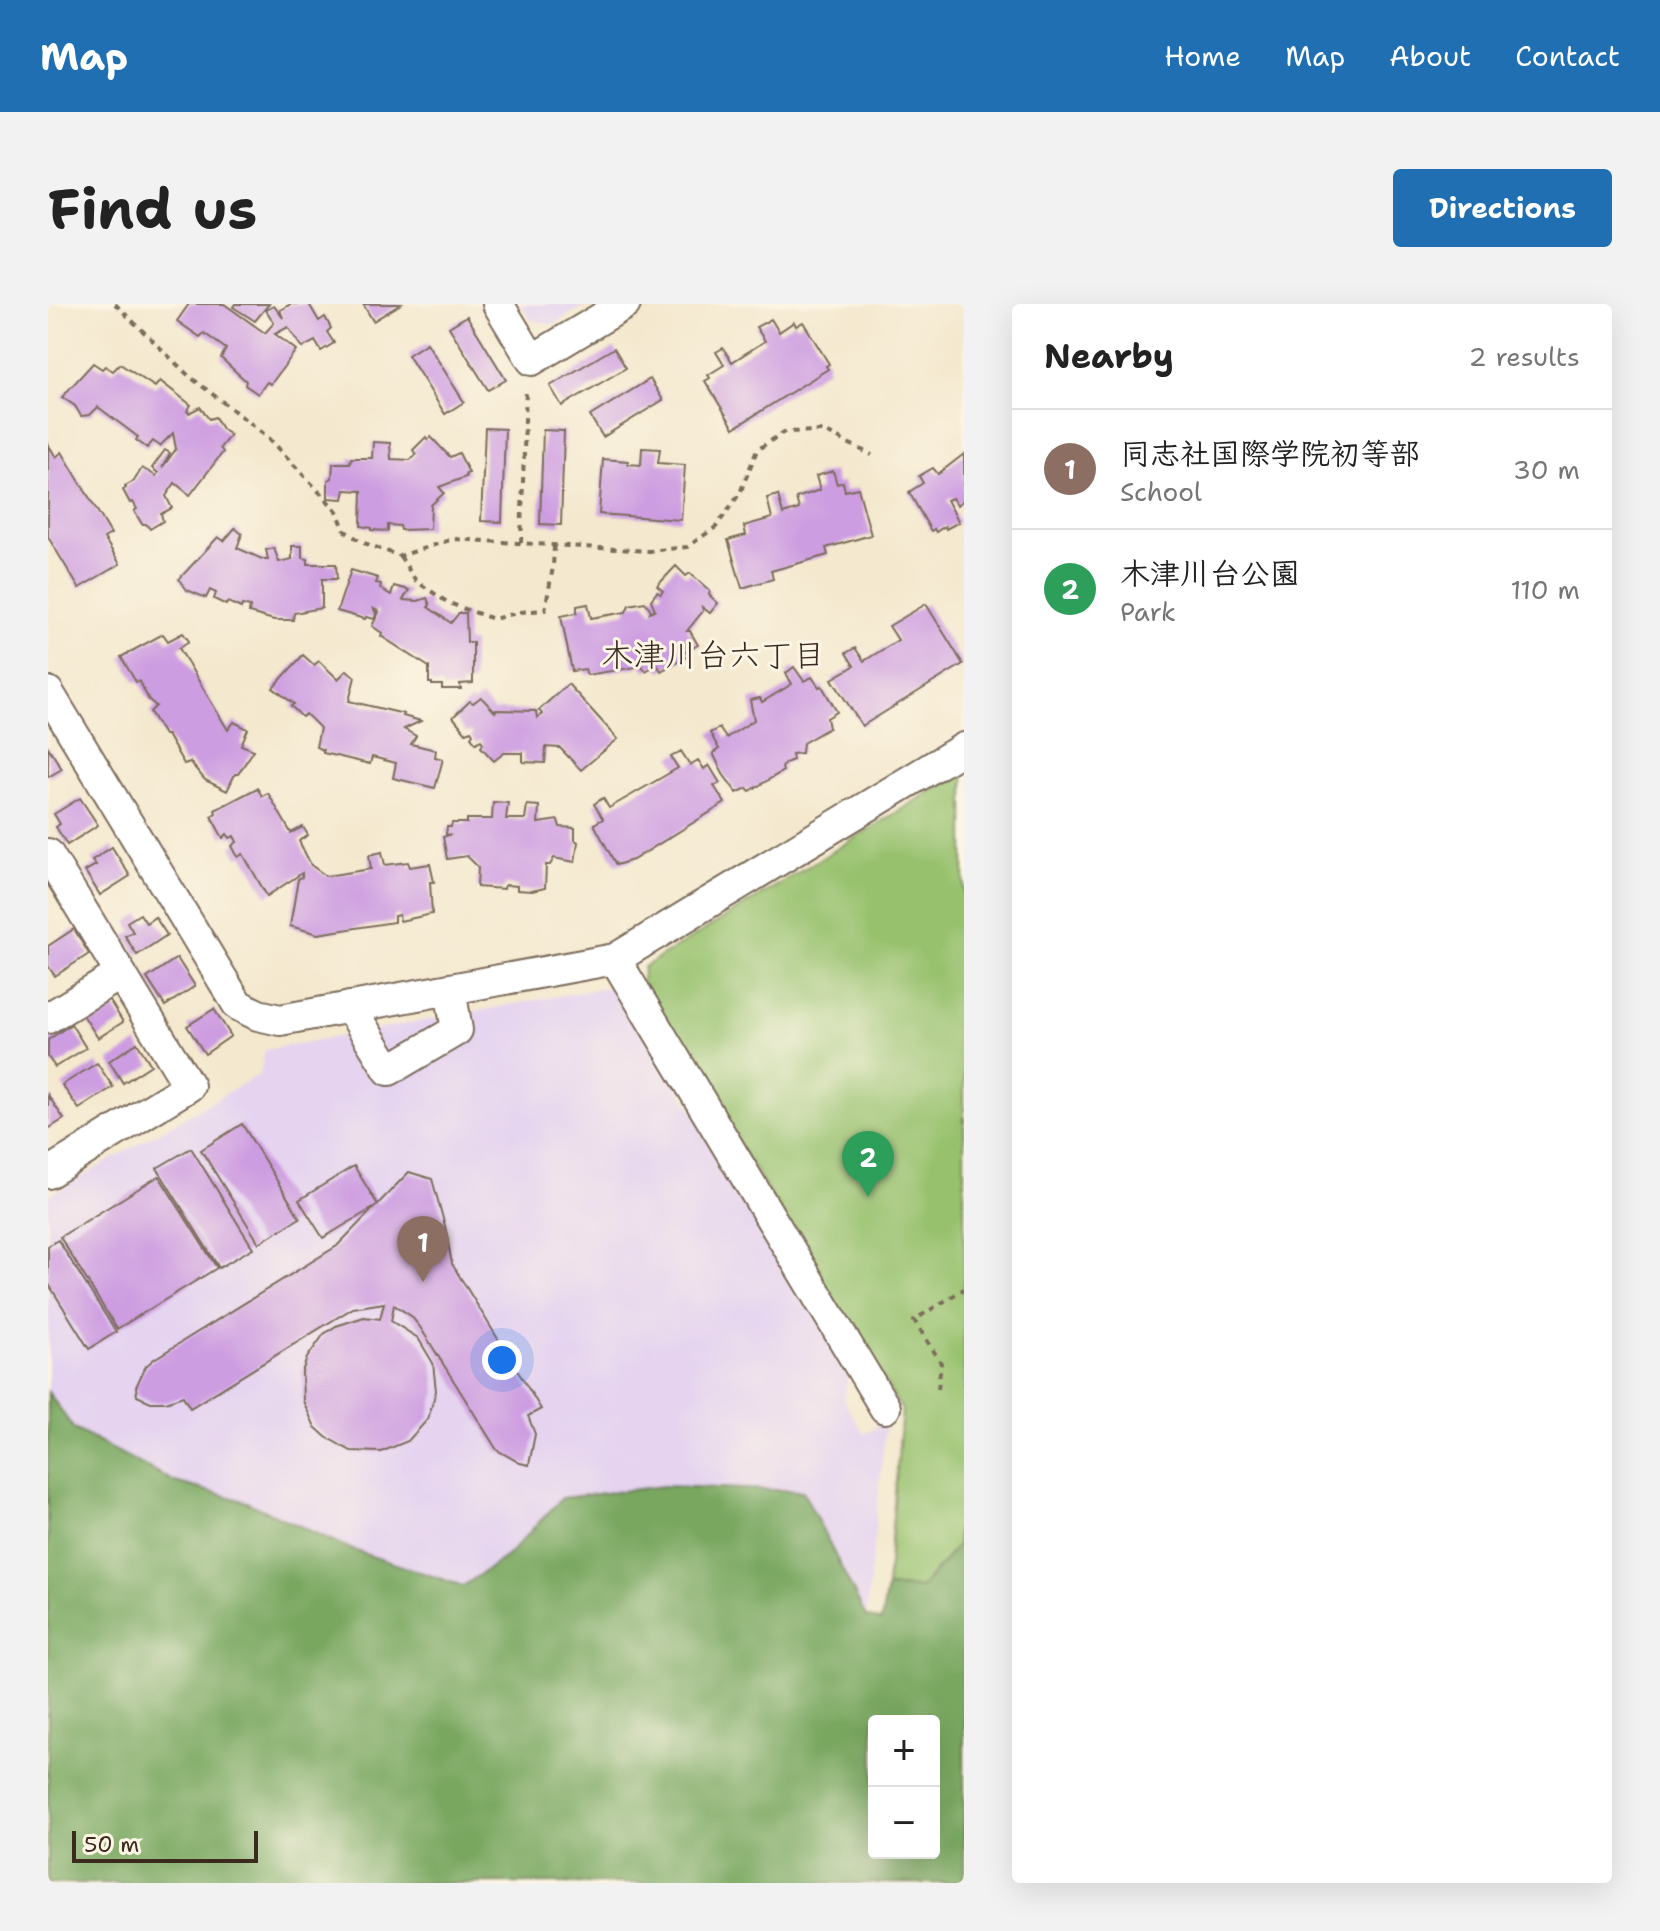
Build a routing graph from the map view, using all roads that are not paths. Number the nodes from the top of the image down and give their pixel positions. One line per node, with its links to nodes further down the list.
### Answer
1 (498, 304): 2 (street)
2 (625, 304)
3 (51, 704): 9 (street)
4 (964, 748): 6 (street)
5 (50, 860): 7 (street)
6 (615, 959): 8 (street); 12 (street)
7 (121, 974): 10 (street); 11 (street)
8 (450, 989): 9 (street); 9 (street)
9 (350, 1007)
10 (48, 1018)
11 (48, 1173)
12 (885, 1408)

